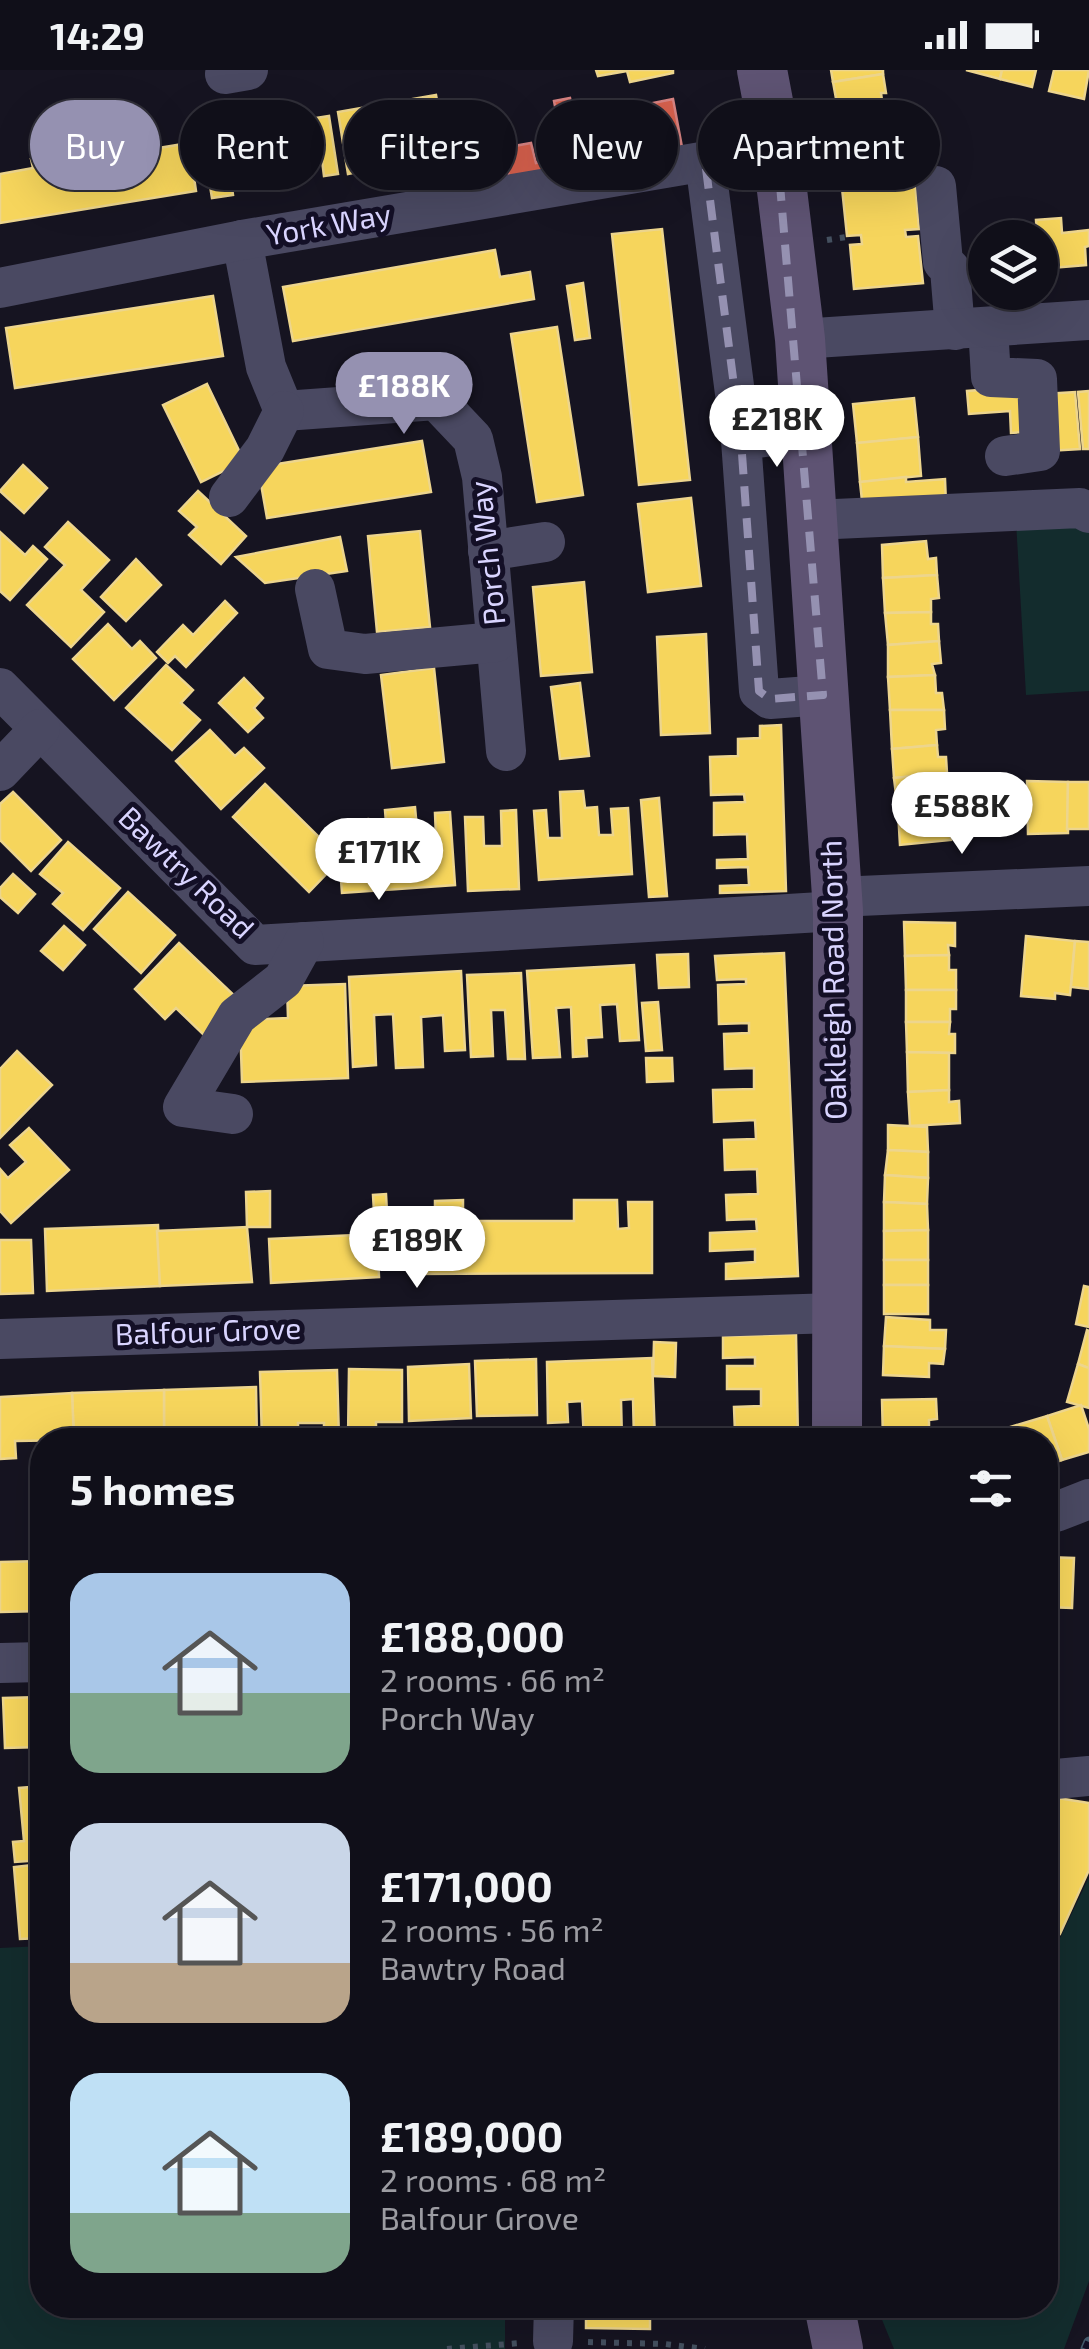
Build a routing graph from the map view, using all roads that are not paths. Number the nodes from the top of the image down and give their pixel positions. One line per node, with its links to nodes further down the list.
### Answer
1 (762, 70): 2 (main road, Oakleigh Road North)
2 (768, 100)
3 (698, 162): 7 (street, York Way)
4 (709, 190): 14 (street)
5 (782, 190): 11 (main road, Oakleigh Road North)
6 (936, 190): 10 (street)
7 (242, 240): 8 (street, York Way); 12 (street)
8 (0, 288)
9 (1089, 320): 10 (street)
10 (972, 329): 11 (street); 15 (street)
11 (800, 339): 13 (main road, Oakleigh Road North)
12 (284, 411): 16 (street); 20 (street, Porch Way)
13 (805, 432): 14 (street); 18 (main road, Oakleigh Road North)
14 (740, 440): 24 (street)
15 (1005, 456)
16 (230, 497)
17 (1089, 514): 18 (street)
18 (813, 520): 24 (main road, Oakleigh Road North)
19 (545, 542): 20 (street)
20 (488, 550): 22 (street, Porch Way)
21 (315, 589): 22 (street)
22 (496, 642): 26 (street, Porch Way)
23 (0, 688): 25 (street, Bawtry Road)
24 (823, 695): 29 (main road, Oakleigh Road North)
25 (40, 729): 27 (street); 30 (street, Bawtry Road)
26 (506, 750)
27 (0, 771)
28 (1089, 886): 29 (street, Bawtry Road)
29 (837, 904): 30 (street, Bawtry Road); 32 (main road, Oakleigh Road North)
30 (304, 942): 31 (street)
31 (232, 1114)
32 (836, 1313): 33 (street, Balfour Grove); 34 (main road, Oakleigh Road North)
33 (0, 1339)
34 (837, 1428)
35 (1089, 1498): 36 (street)
36 (1058, 1511)
37 (30, 1662): 38 (street)
38 (0, 1663)
39 (1089, 1776): 40 (street)
40 (1058, 1779)
41 (832, 2318): 42 (main road)
42 (838, 2349)

